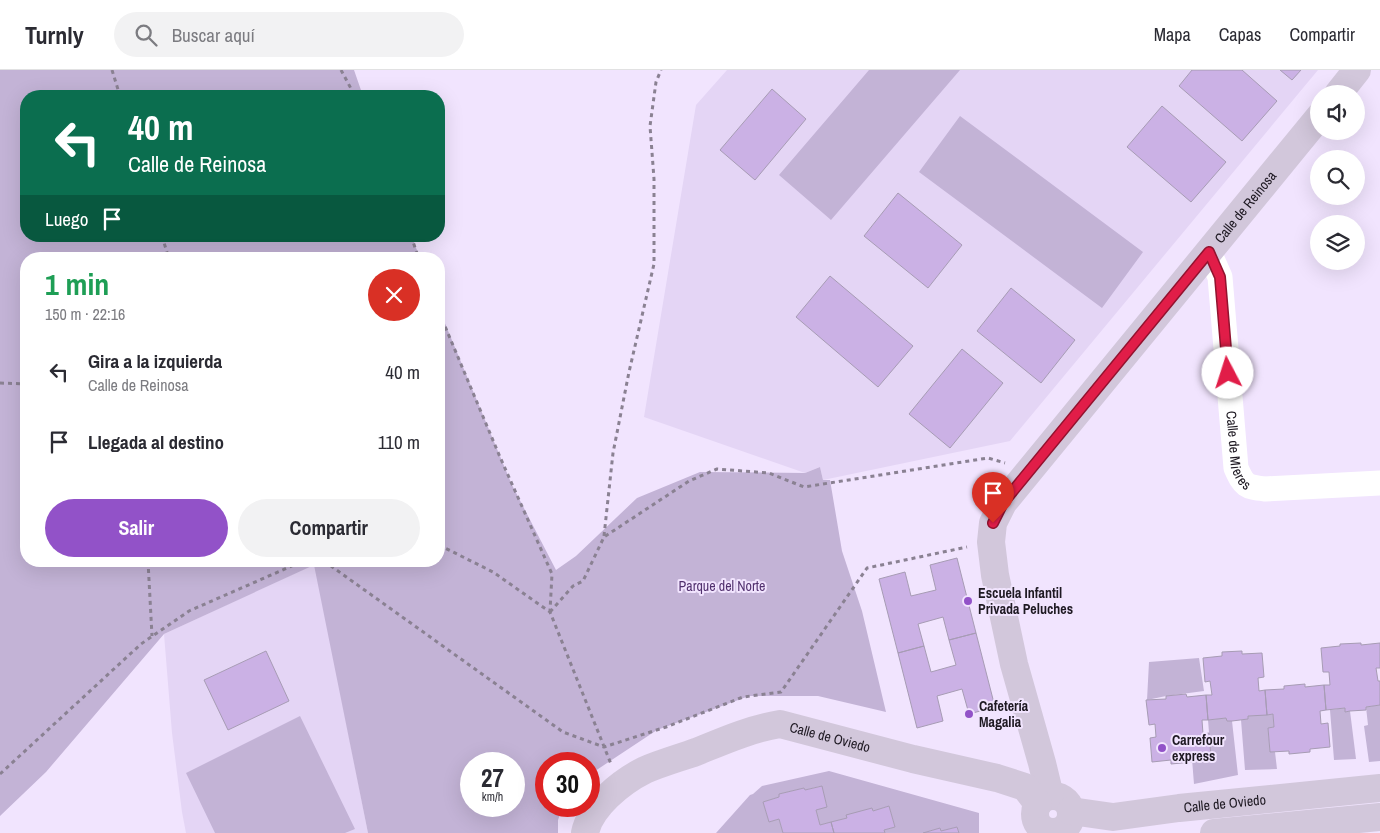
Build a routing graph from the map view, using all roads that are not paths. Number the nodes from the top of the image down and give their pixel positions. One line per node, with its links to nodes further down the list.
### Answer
1 (1357, 70): 2 (street)
2 (1345, 85)
3 (1310, 128): 4 (street, Calle de Reinosa)
4 (1209, 252): 5 (street, Calle de Mieres); 8 (street, Calle de Reinosa)
5 (1380, 483)
6 (1380, 788): 8 (street, Calle de Oviedo)
7 (1380, 817): 10 (street, Calle de Oviedo)
8 (1055, 820): 9 (street, Calle de Oviedo)
9 (585, 833)
10 (1214, 833)

